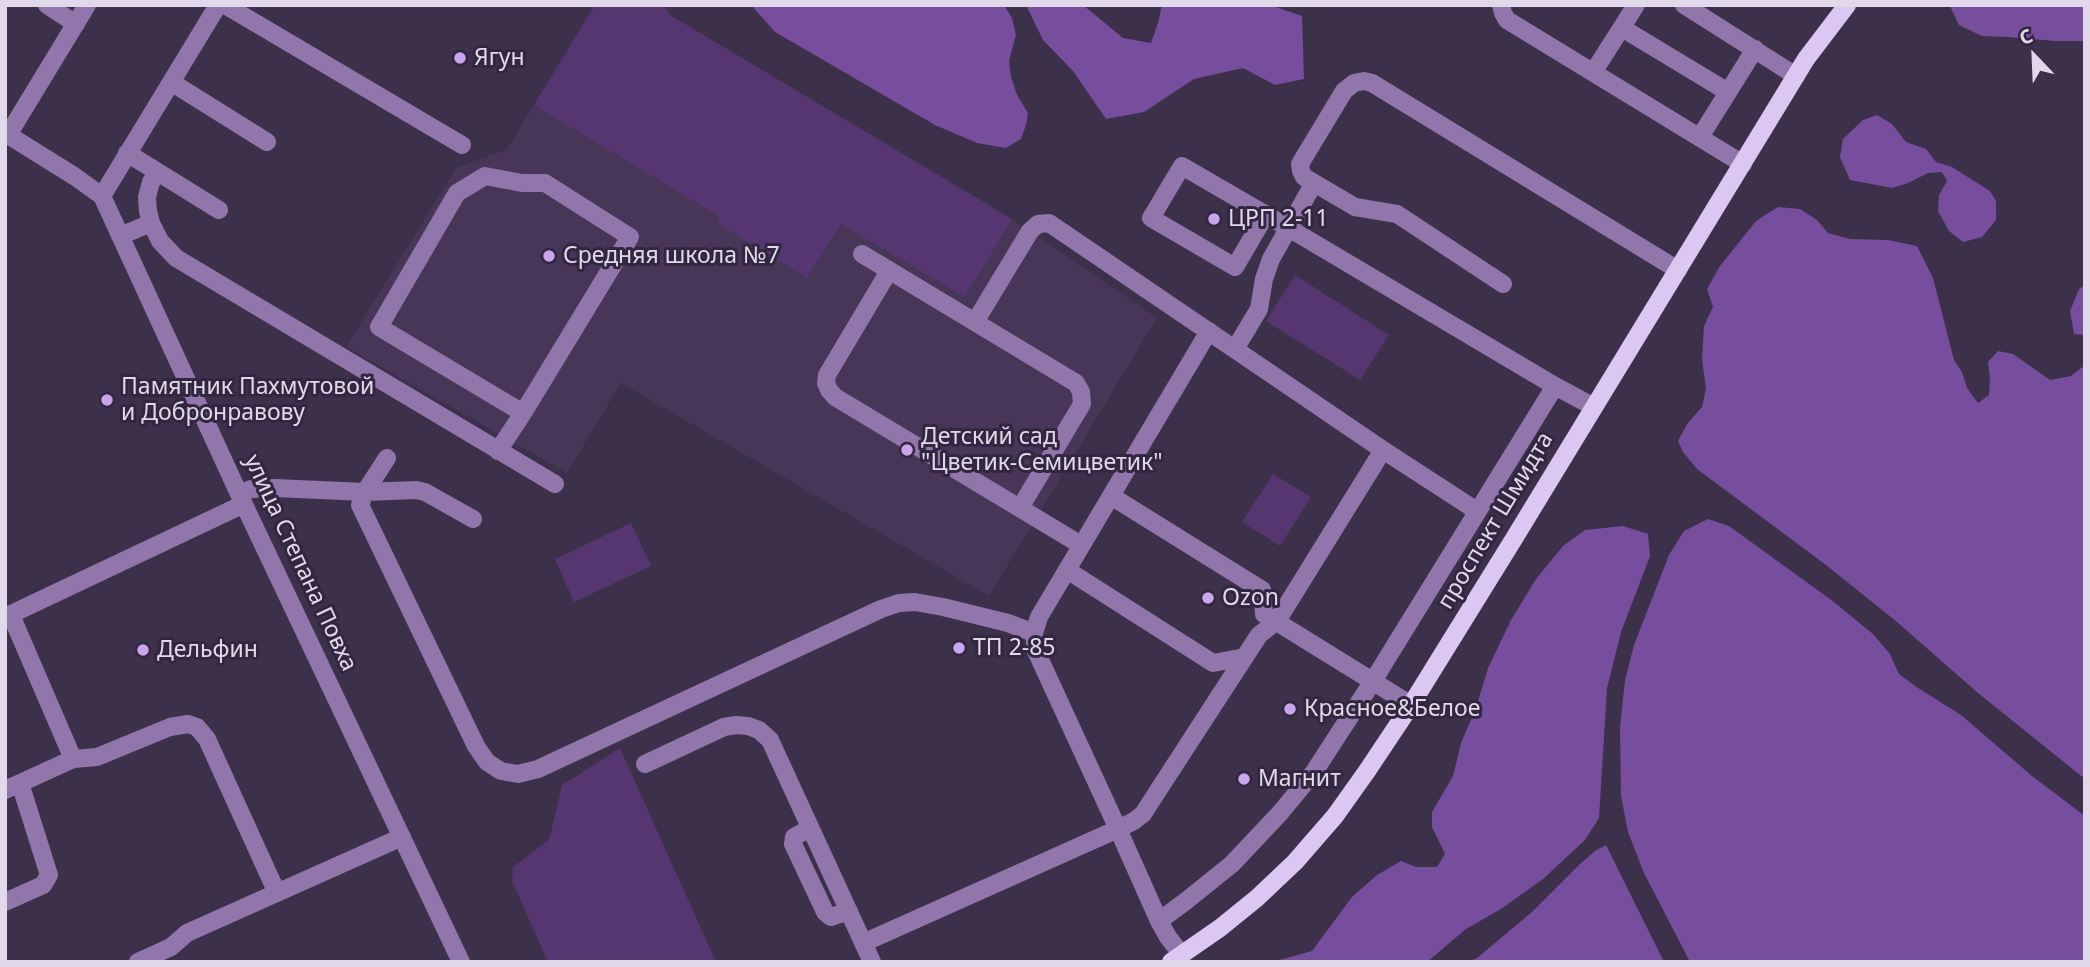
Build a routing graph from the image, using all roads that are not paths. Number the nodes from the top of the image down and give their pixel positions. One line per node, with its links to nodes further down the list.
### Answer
1 (47, 5): 10 (street)
2 (87, 5): 10 (street)
3 (218, 5): 16 (street)
4 (225, 5): 21 (street)
5 (1501, 5): 14 (street)
6 (1636, 5): 11 (street)
7 (1684, 5): 12 (street)
8 (1832, 5): 13 (main road, проспект Шмидта)
9 (1847, 5): 13 (main road, проспект Шмидта)
10 (76, 24): 18 (street)
11 (1622, 27): 14 (street); 17 (street)
12 (1755, 49): 15 (street); 17 (street)
13 (1806, 60): 15 (main road, проспект Шмидта)
14 (1594, 71): 19 (street)
15 (1796, 76): 23 (main road, проспект Шмидта)
16 (171, 82): 20 (street); 22 (street)
17 (1728, 92): 19 (street)
18 (6, 134): 26 (street)
19 (1700, 136): 23 (street)
20 (267, 142)
21 (462, 145)
22 (127, 153): 24 (street); 26 (street)
23 (1743, 164): 33 (main road, проспект Шмидта)
24 (158, 172): 27 (street); 29 (street)
25 (1314, 183): 30 (street); 33 (street); 35 (street)
26 (102, 196): 31 (street, улица Степана Повха)
27 (219, 210)
28 (1266, 214): 28 (street); 30 (street)
29 (151, 223): 31 (street); 43 (street)
30 (1288, 228): 38 (street); 39 (street)
31 (120, 236): 48 (street, улица Степана Повха)
32 (862, 254): 34 (street)
33 (1678, 270): 40 (main road, проспект Шмидта)
34 (889, 271): 36 (street); 49 (street)
35 (1503, 284)
36 (975, 322): 37 (street); 49 (street)
37 (1209, 331): 38 (street); 47 (street)
38 (1235, 349): 42 (street)
39 (1555, 386): 40 (street); 50 (street)
40 (1594, 407): 59 (main road, проспект Шмидта)
41 (523, 413): 41 (street); 43 (street)
42 (1383, 450): 50 (street); 55 (street)
43 (498, 451): 45 (street)
44 (387, 458): 46 (street)
45 (555, 484)
46 (365, 492): 48 (street); 51 (street); 56 (street)
47 (1111, 496): 52 (street); 55 (street)
48 (242, 499): 54 (street); 64 (street, улица Степана Повха)
49 (1020, 508): 52 (street)
50 (1477, 511): 58 (street)
51 (473, 519)
52 (1081, 545): 53 (street)
53 (1067, 570): 56 (street); 57 (street)
54 (8, 616): 60 (street)
55 (1277, 621): 57 (street); 58 (street)
56 (1034, 633): 63 (street)
57 (1245, 657): 63 (street)
58 (1373, 681): 59 (street); 67 (street)
59 (1411, 705): 69 (main road, проспект Шмидта)
60 (73, 759): 62 (street); 65 (street)
61 (645, 764): 68 (street)
62 (13, 786): 66 (street)
63 (1118, 829): 67 (street); 68 (street)
64 (402, 837): 65 (street); 70 (street, улица Степана Повха)
65 (277, 892): 71 (street)
66 (5, 902)
67 (1159, 921): 69 (street)
68 (863, 943): 72 (street)
69 (1176, 958)
70 (458, 961)
71 (138, 962)
72 (872, 962)

